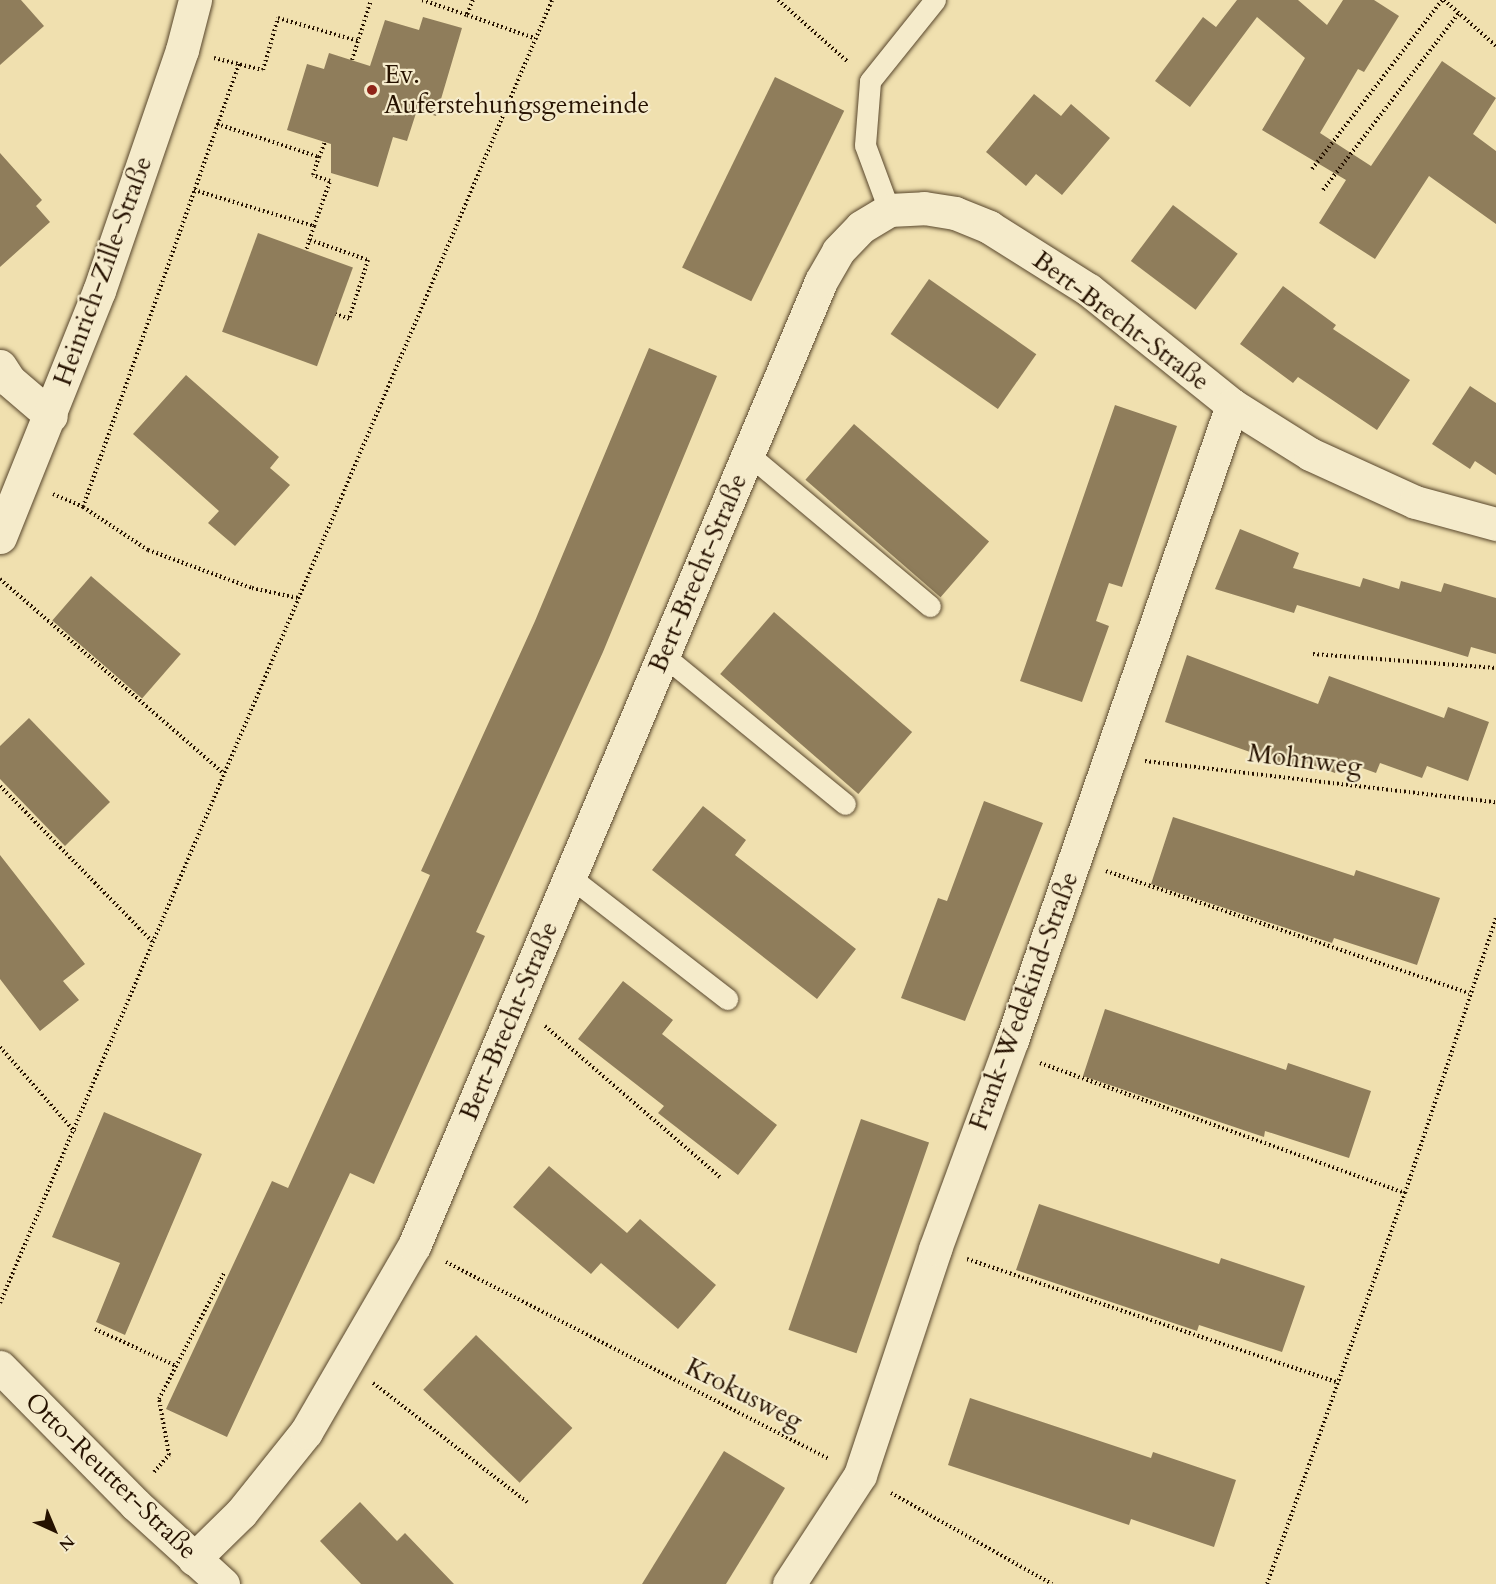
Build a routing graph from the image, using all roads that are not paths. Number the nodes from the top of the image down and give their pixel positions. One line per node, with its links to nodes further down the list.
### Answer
1 (195, 0): 6 (street, Heinrich-Zille-Straße)
2 (935, 0): 3 (lane)
3 (889, 210): 5 (street, Bert-Brecht-Straße); 7 (street, Bert-Brecht-Straße)
4 (0, 366): 6 (street)
5 (1232, 405): 8 (street, Bert-Brecht-Straße); 18 (street, Frank-Wedekind-Straße)
6 (51, 416): 9 (street, Heinrich-Zille-Straße)
7 (748, 454): 10 (lane); 11 (street, Bert-Brecht-Straße)
8 (1496, 524)
9 (0, 537)
10 (930, 606)
11 (663, 655): 12 (lane); 13 (street, Bert-Brecht-Straße)
12 (845, 804)
13 (570, 877): 14 (lane); 16 (street, Bert-Brecht-Straße)
14 (727, 999)
15 (0, 1367): 16 (street, Otto-Reutter-Straße)
16 (194, 1559): 17 (street, Otto-Reutter-Straße)
17 (223, 1584)
18 (789, 1584)

